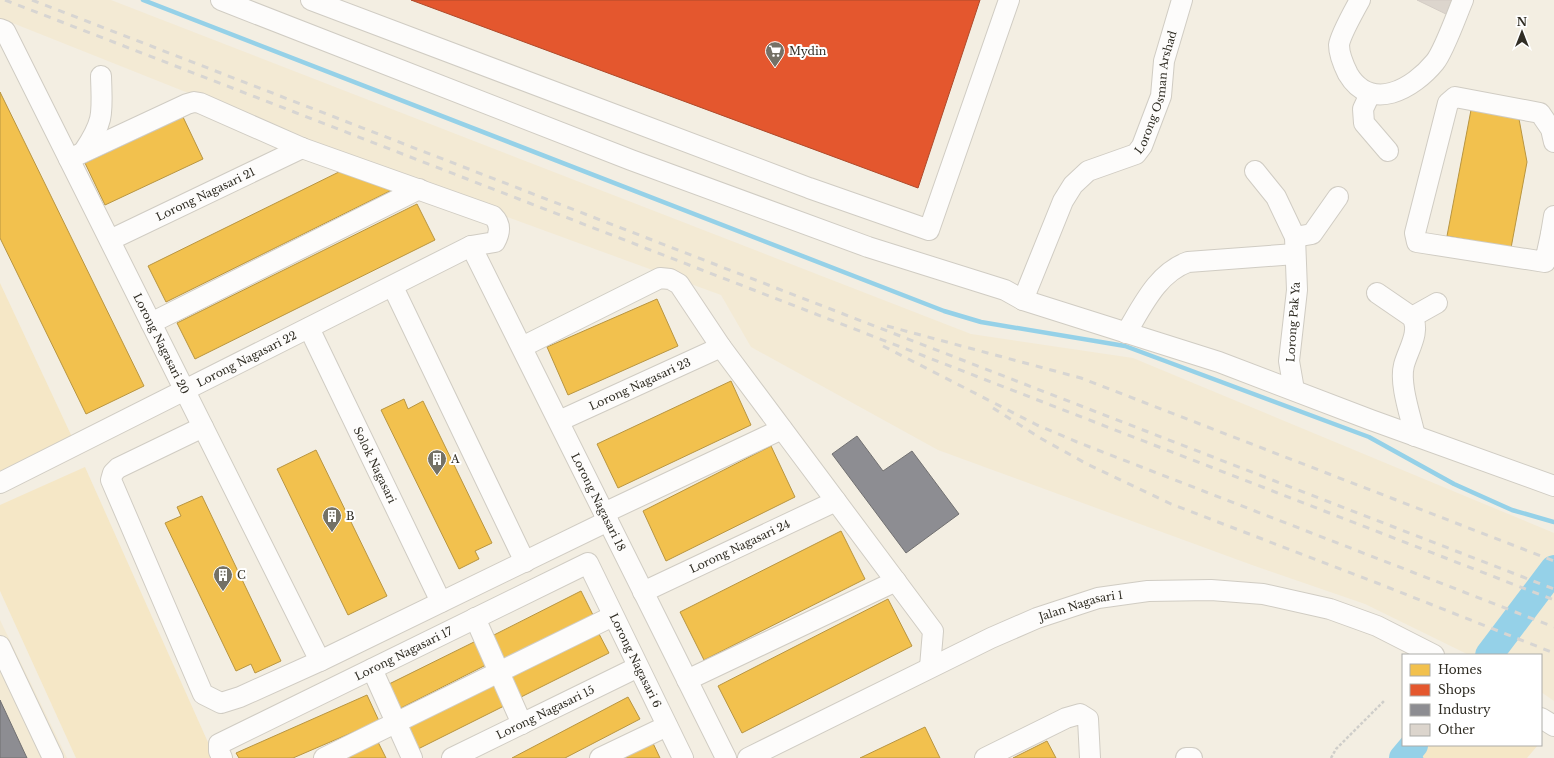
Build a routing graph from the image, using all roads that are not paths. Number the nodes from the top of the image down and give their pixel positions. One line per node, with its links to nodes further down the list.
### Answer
1 (221, 0): 23 (street)
2 (311, 0): 3 (street)
3 (1009, 0)
4 (1182, 0): 23 (street, Lorong Osman Arshad)
5 (1360, 0): 9 (street)
6 (1463, 0): 9 (street)
7 (0, 30): 13 (street, Lorong Nagasari 20)
8 (101, 76): 13 (street)
9 (1370, 94): 12 (street)
10 (1554, 142): 17 (street)
11 (302, 148): 13 (street); 15 (street); 18 (street, Lorong Nagasari 21)
12 (1388, 151)
13 (77, 155): 18 (street, Lorong Nagasari 20)
14 (1255, 171): 19 (street, Lorong Pak Ya)
15 (419, 189): 20 (street, Lorong Nagasari 22); 26 (street)
16 (1338, 197): 19 (street)
17 (1553, 228)
18 (110, 240): 26 (street, Lorong Nagasari 20)
19 (1295, 245): 28 (street); 32 (street, Lorong Pak Ya)
20 (471, 246): 21 (street, Lorong Nagasari 22); 29 (street, Lorong Nagasari 18)
21 (392, 287): 27 (street, Lorong Nagasari 22); 41 (street)
22 (1377, 293): 25 (street)
23 (1023, 300): 28 (street)
24 (1437, 303): 25 (street)
25 (1412, 317): 36 (street)
26 (151, 323): 31 (street, Lorong Nagasari 20)
27 (309, 328): 31 (street, Lorong Nagasari 22); 45 (street, Solok Nagasari)
28 (1126, 333): 32 (street)
29 (522, 347): 30 (street); 33 (street, Lorong Nagasari 18)
30 (721, 347): 33 (street, Lorong Nagasari 23); 35 (street)
31 (184, 390): 34 (street, Lorong Nagasari 20); 37 (street, Lorong Nagasari 22)
32 (1294, 390): 36 (street)
33 (559, 422): 40 (street, Lorong Nagasari 18)
34 (203, 427): 50 (street, Lorong Nagasari 20); 50 (street)
35 (782, 429): 39 (street); 40 (street)
36 (1415, 436): 38 (street)
37 (0, 483)
38 (1554, 486)
39 (836, 501): 43 (street); 44 (street, Lorong Nagasari 24)
40 (606, 517): 41 (street); 44 (street, Lorong Nagasari 18)
41 (525, 562): 45 (street)
42 (588, 563): 46 (street, Lorong Nagasari 6); 47 (street, Lorong Nagasari 17)
43 (896, 581): 52 (street); 55 (street)
44 (643, 592): 55 (street, Lorong Nagasari 18)
45 (441, 602): 50 (street)
46 (613, 616): 51 (street, Lorong Nagasari 6); 54 (street)
47 (475, 618): 53 (street, Lorong Nagasari 17); 54 (street)
48 (0, 646): 62 (street)
49 (1432, 654): 52 (street, Jalan Nagasari 1)
50 (320, 661)
51 (638, 667): 58 (street, Lorong Nagasari 15); 59 (street, Lorong Nagasari 6)
52 (930, 667): 69 (street, Jalan Nagasari 1)
53 (372, 669): 57 (street); 61 (street, Lorong Nagasari 17)
54 (499, 672): 57 (street); 58 (street)
55 (687, 680): 68 (street, Lorong Nagasari 18)
56 (1542, 719): 60 (street)
57 (396, 723): 63 (street); 64 (street)
58 (522, 724): 65 (street, Lorong Nagasari 15)
59 (667, 726): 66 (street); 67 (street, Lorong Nagasari 6)
60 (1554, 726)
61 (221, 751)
62 (53, 758)
63 (324, 758)
64 (412, 758)
65 (452, 758)
66 (600, 758)
67 (683, 758)
68 (726, 758)
69 (748, 758)
70 (985, 758): 71 (street)
71 (1090, 758)
72 (1186, 758): 73 (street)
73 (1192, 758)

